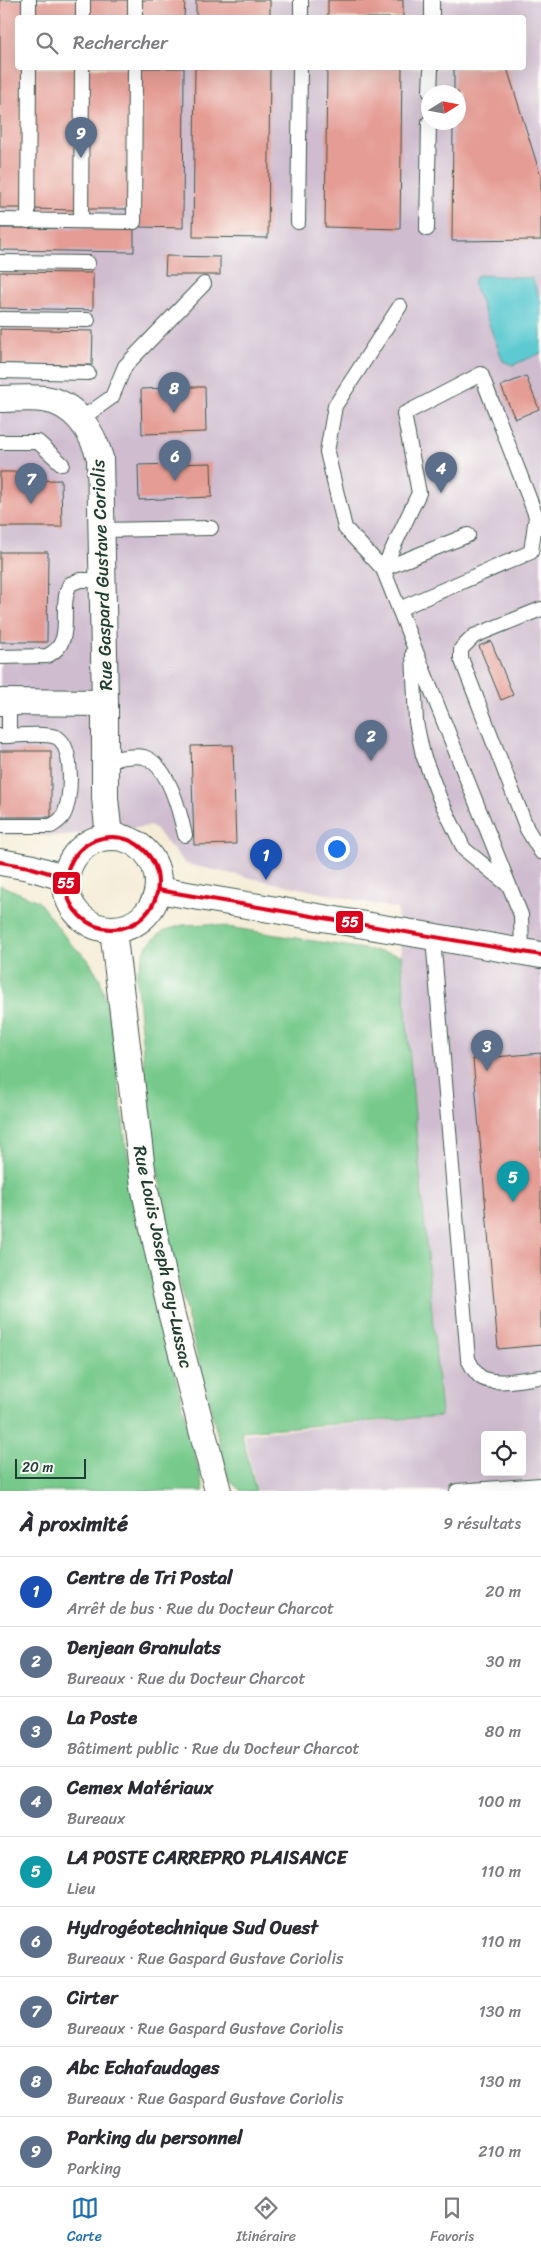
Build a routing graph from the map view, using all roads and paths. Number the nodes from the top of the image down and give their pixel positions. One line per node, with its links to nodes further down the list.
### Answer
1 (30, 0): 6 (lane)
2 (83, 0): 7 (lane)
3 (136, 0): 8 (lane)
4 (301, 0): 9 (lane)
5 (432, 0): 10 (lane)
6 (29, 15)
7 (82, 15)
8 (135, 15)
9 (301, 15)
10 (432, 15)
11 (29, 70): 19 (lane)
12 (82, 70): 20 (lane)
13 (135, 70): 20 (lane)
14 (300, 70): 21 (lane)
15 (431, 70): 16 (lane)
16 (430, 85)
17 (429, 130): 22 (lane)
18 (0, 220): 19 (lane)
19 (28, 220): 20 (lane)
20 (81, 221)
21 (298, 222)
22 (427, 229)
23 (0, 262): 24 (lane)
24 (88, 263)
25 (204, 284): 32 (lane)
26 (400, 306): 38 (lane)
27 (0, 319): 28 (lane)
28 (88, 320)
29 (0, 371): 30 (lane)
30 (88, 373)
31 (0, 399): 32 (street, Rue Gaspard Gustave Coriolis)
32 (81, 420): 36 (street, Rue Gaspard Gustave Coriolis)
33 (0, 442): 34 (lane)
34 (62, 464)
35 (211, 528): 36 (lane)
36 (102, 530): 39 (street, Rue Gaspard Gustave Coriolis)
37 (468, 535): 38 (lane)
38 (383, 569): 40 (lane); 40 (lane)
39 (103, 580): 43 (lane); 45 (street, Rue Gaspard Gustave Coriolis)
40 (399, 609): 42 (lane)
41 (541, 609): 51 (lane)
42 (412, 642): 54 (lane); 54 (lane)
43 (0, 657)
44 (4, 702): 45 (street, Rue Gaspard Gustave Coriolis); 46 (lane)
45 (105, 703): 47 (street, Rue Gaspard Gustave Coriolis)
46 (4, 736): 48 (lane)
47 (105, 760): 49 (lane); 50 (street, Rue Gaspard Gustave Coriolis)
48 (0, 826)
49 (185, 835)
50 (109, 838): 53 (street); 55 (street)
51 (541, 852)
52 (0, 862): 53 (street)
53 (66, 878): 56 (street)
54 (509, 886): 58 (lane)
55 (158, 890): 56 (street); 57 (street)
56 (113, 930): 61 (street, Rue Louis Joseph Gay-Lussac)
57 (433, 938): 58 (street); 59 (lane)
58 (532, 954)
59 (541, 1377)
60 (541, 1485): 62 (lane)
61 (218, 1491)
62 (457, 1491)

